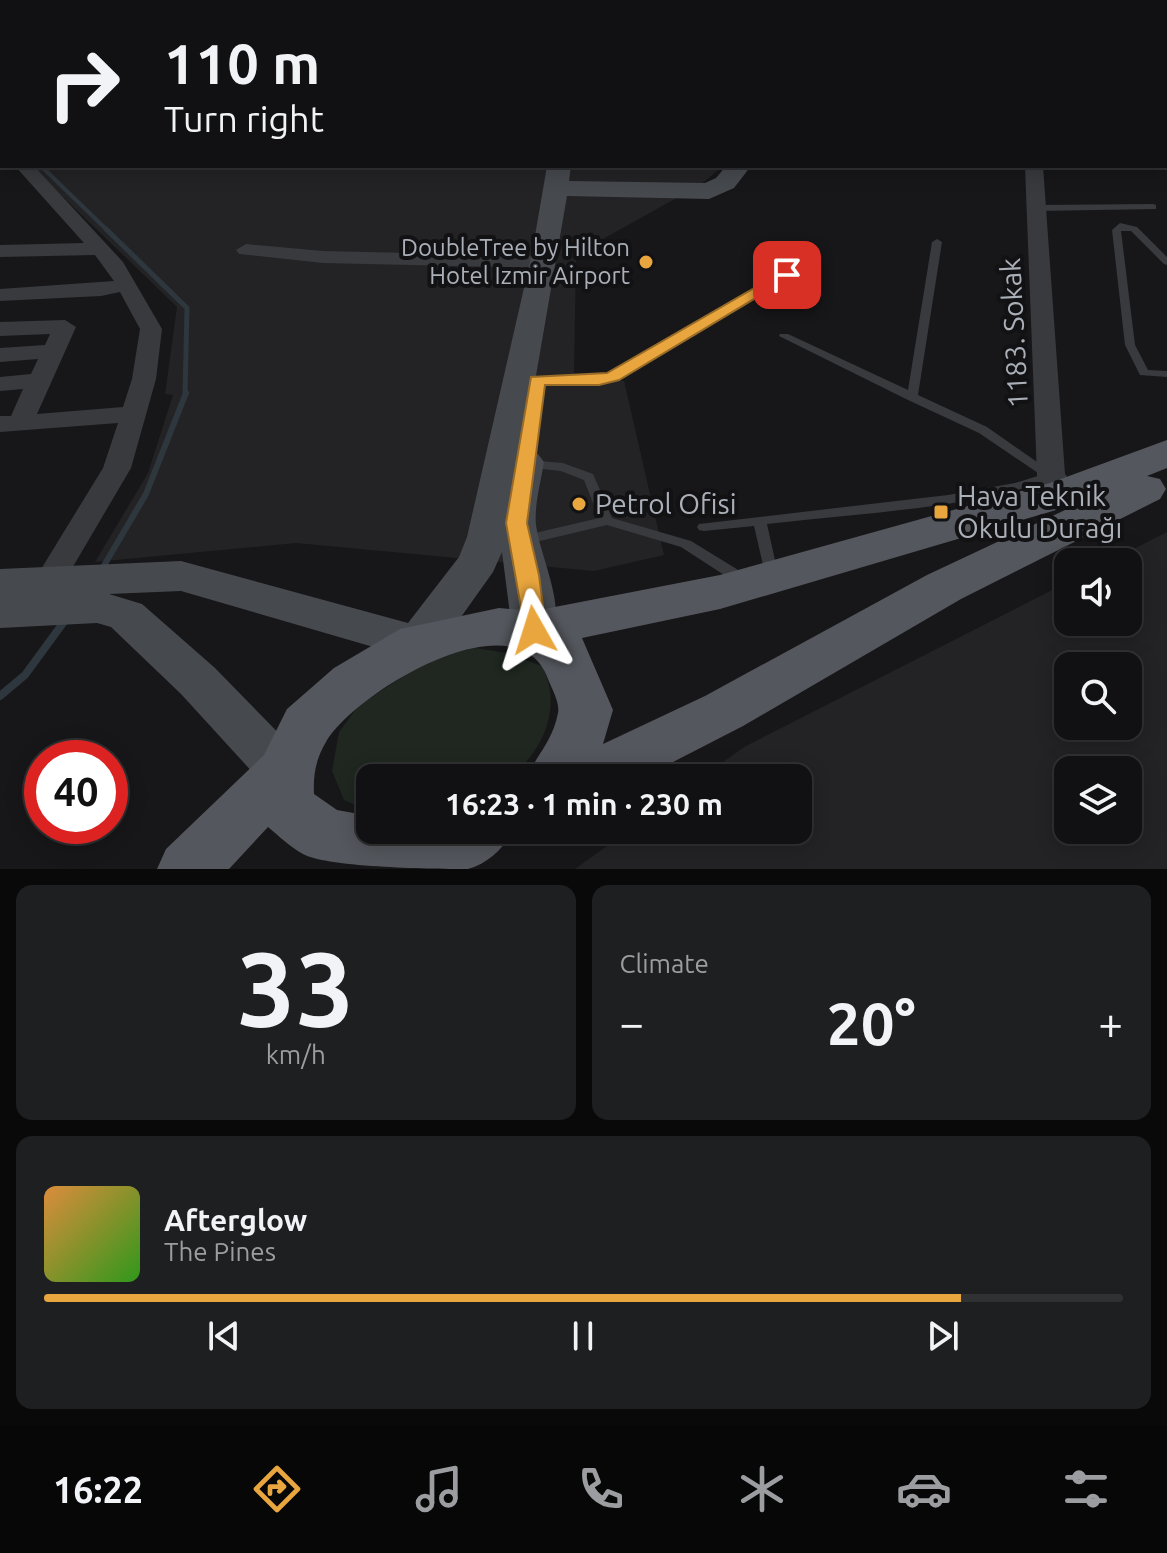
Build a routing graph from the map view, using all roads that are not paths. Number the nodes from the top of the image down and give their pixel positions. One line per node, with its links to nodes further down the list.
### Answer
1 (26, 168): 8 (street)
2 (737, 168): 4 (street)
3 (1034, 168): 6 (street, 1183. Sokak)
4 (567, 177): 11 (street); 21 (street)
5 (1153, 207): 6 (lane)
6 (1038, 208): 30 (street, 1183. Sokak)
7 (937, 242): 24 (lane)
8 (100, 249): 10 (street); 14 (street)
9 (246, 250): 11 (street)
10 (0, 251)
11 (544, 262): 39 (street)
12 (1167, 262): 20 (lane)
13 (787, 275): 21 (lane)
14 (127, 284): 15 (street); 25 (street)
15 (0, 295)
16 (0, 329): 18 (street)
17 (784, 336): 24 (lane)
18 (54, 351): 19 (street); 22 (street)
19 (0, 355)
20 (1167, 374)
21 (537, 380): 28 (street)
22 (39, 381): 23 (street); 26 (street)
23 (0, 384)
24 (912, 398): 30 (lane)
25 (134, 414): 26 (street); 35 (street)
26 (10, 424)
27 (1167, 453): 30 (main road)
28 (525, 464): 31 (lane); 34 (street)
29 (1167, 479): 41 (main road)
30 (1058, 484): 32 (lane); 36 (main road)
31 (607, 521): 34 (lane); 36 (lane)
32 (760, 523): 33 (lane); 36 (lane)
33 (704, 527)
34 (520, 540): 38 (street)
35 (50, 579): 37 (street); 39 (street)
36 (761, 581): 38 (main road)
37 (4, 610): 42 (street)
38 (534, 630): 39 (main road); 40 (main road)
39 (418, 643): 42 (main road)
40 (570, 764)
41 (616, 764)
42 (284, 772): 43 (main road); 47 (main road)
43 (356, 841)
44 (371, 844): 45 (main road)
45 (456, 844)
46 (472, 844): 48 (main road)
47 (188, 869)
48 (436, 869)

